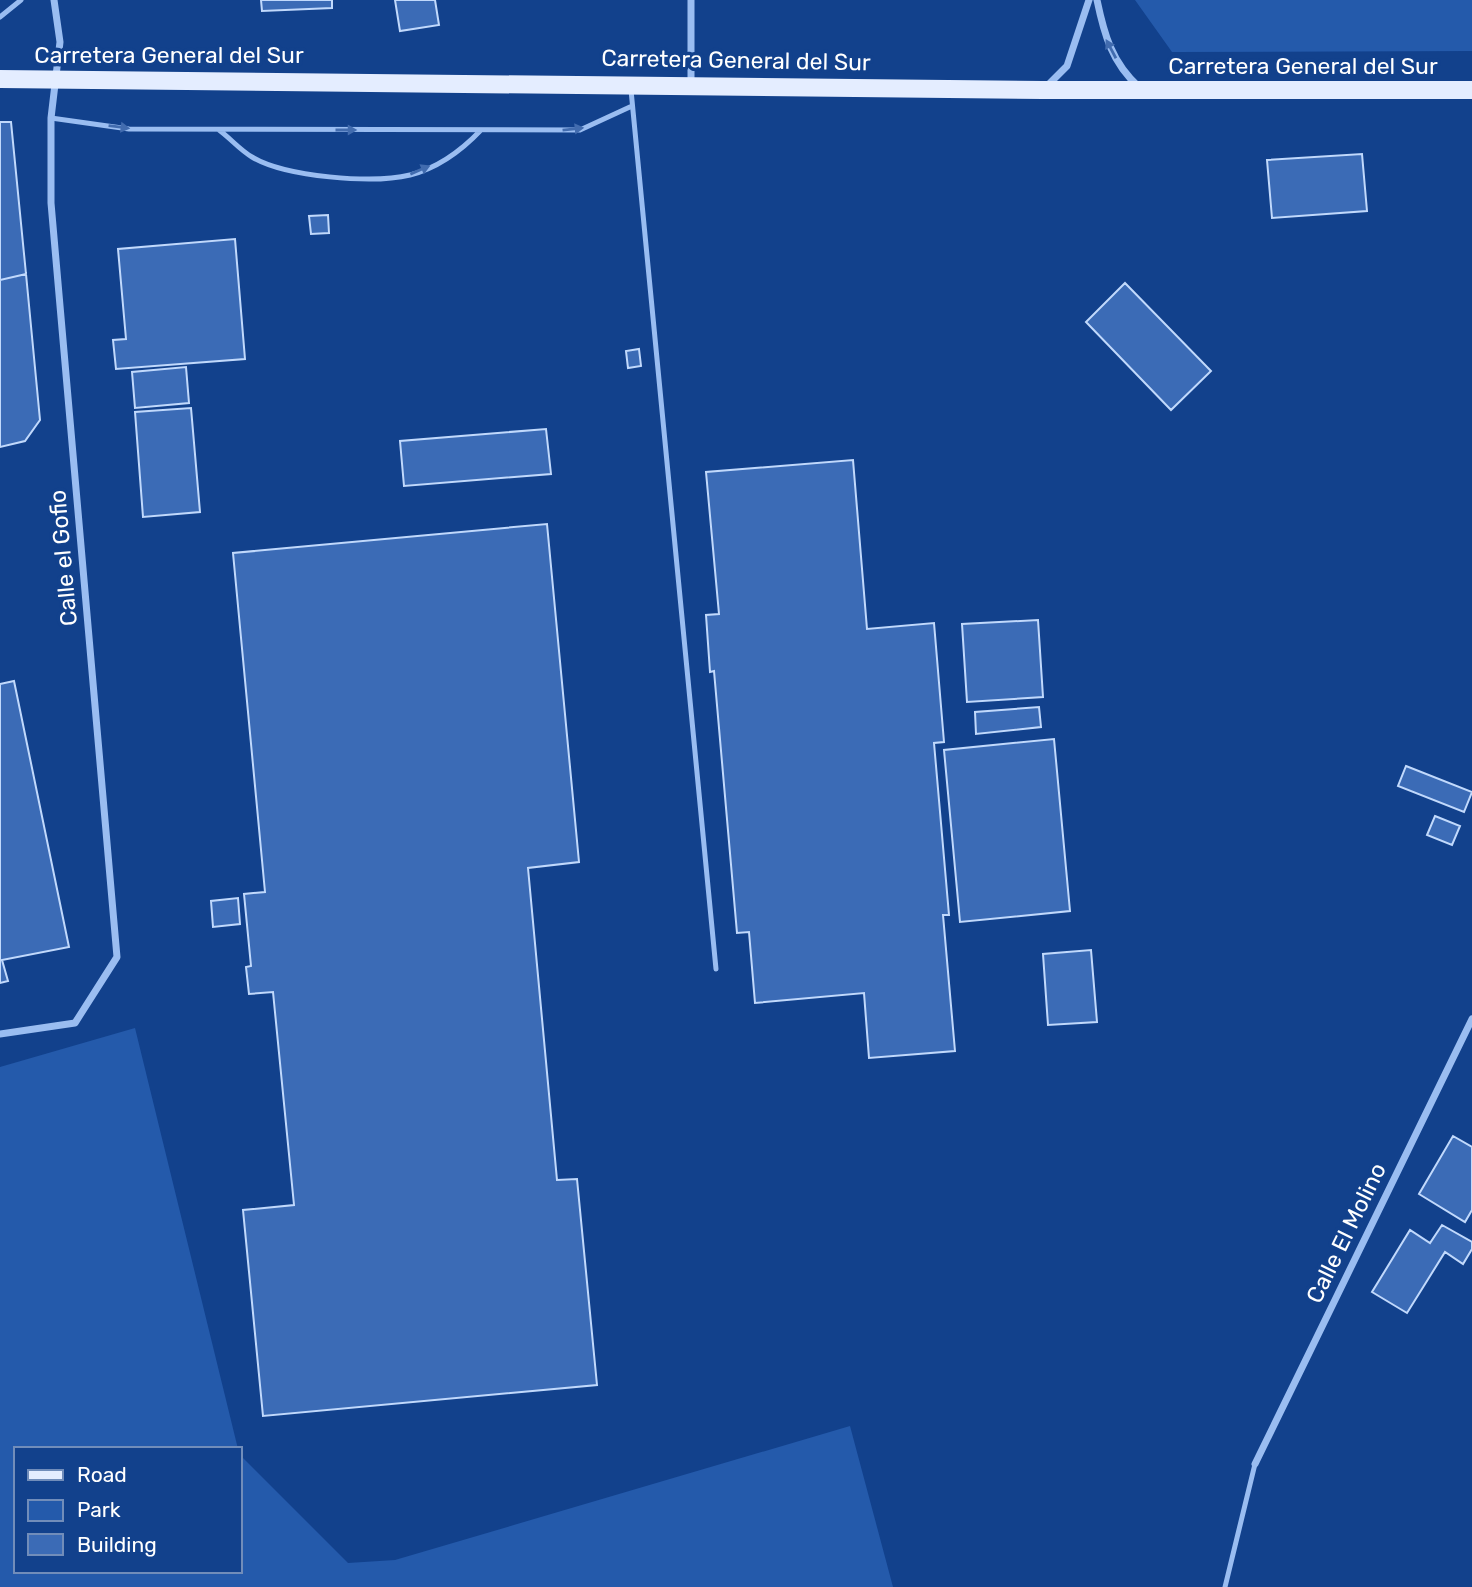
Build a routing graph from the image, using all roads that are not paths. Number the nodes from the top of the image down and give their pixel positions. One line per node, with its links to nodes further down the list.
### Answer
1 (21, 0): 6 (lane)
2 (54, 0): 7 (street, Calle el Gofio)
3 (691, 0): 10 (street)
4 (1089, 0): 11 (street)
5 (1097, 0): 12 (street, one-way to 5)
6 (0, 17)
7 (57, 78): 8 (main road, Carretera General del Sur); 9 (main road, Carretera General del Sur); 15 (street, Calle el Gofio)
8 (0, 79)
9 (630, 83): 10 (main road, Carretera General del Sur); 14 (lane)
10 (691, 84): 11 (main road, Carretera General del Sur)
11 (1043, 90): 12 (main road, Carretera General del Sur)
12 (1142, 90): 13 (main road, Carretera General del Sur)
13 (1472, 90)
14 (632, 106): 17 (lane, one-way to 14); 18 (lane)
15 (51, 118): 16 (lane, one-way to 16); 20 (street, Calle el Gofio)
16 (219, 130): 17 (lane, one-way to 17); 17 (lane, one-way to 17)
17 (481, 130)
18 (716, 970)
19 (1472, 1018): 21 (street, Calle El Molino)
20 (0, 1034)
21 (1255, 1464): 22 (lane)
22 (1225, 1587)

